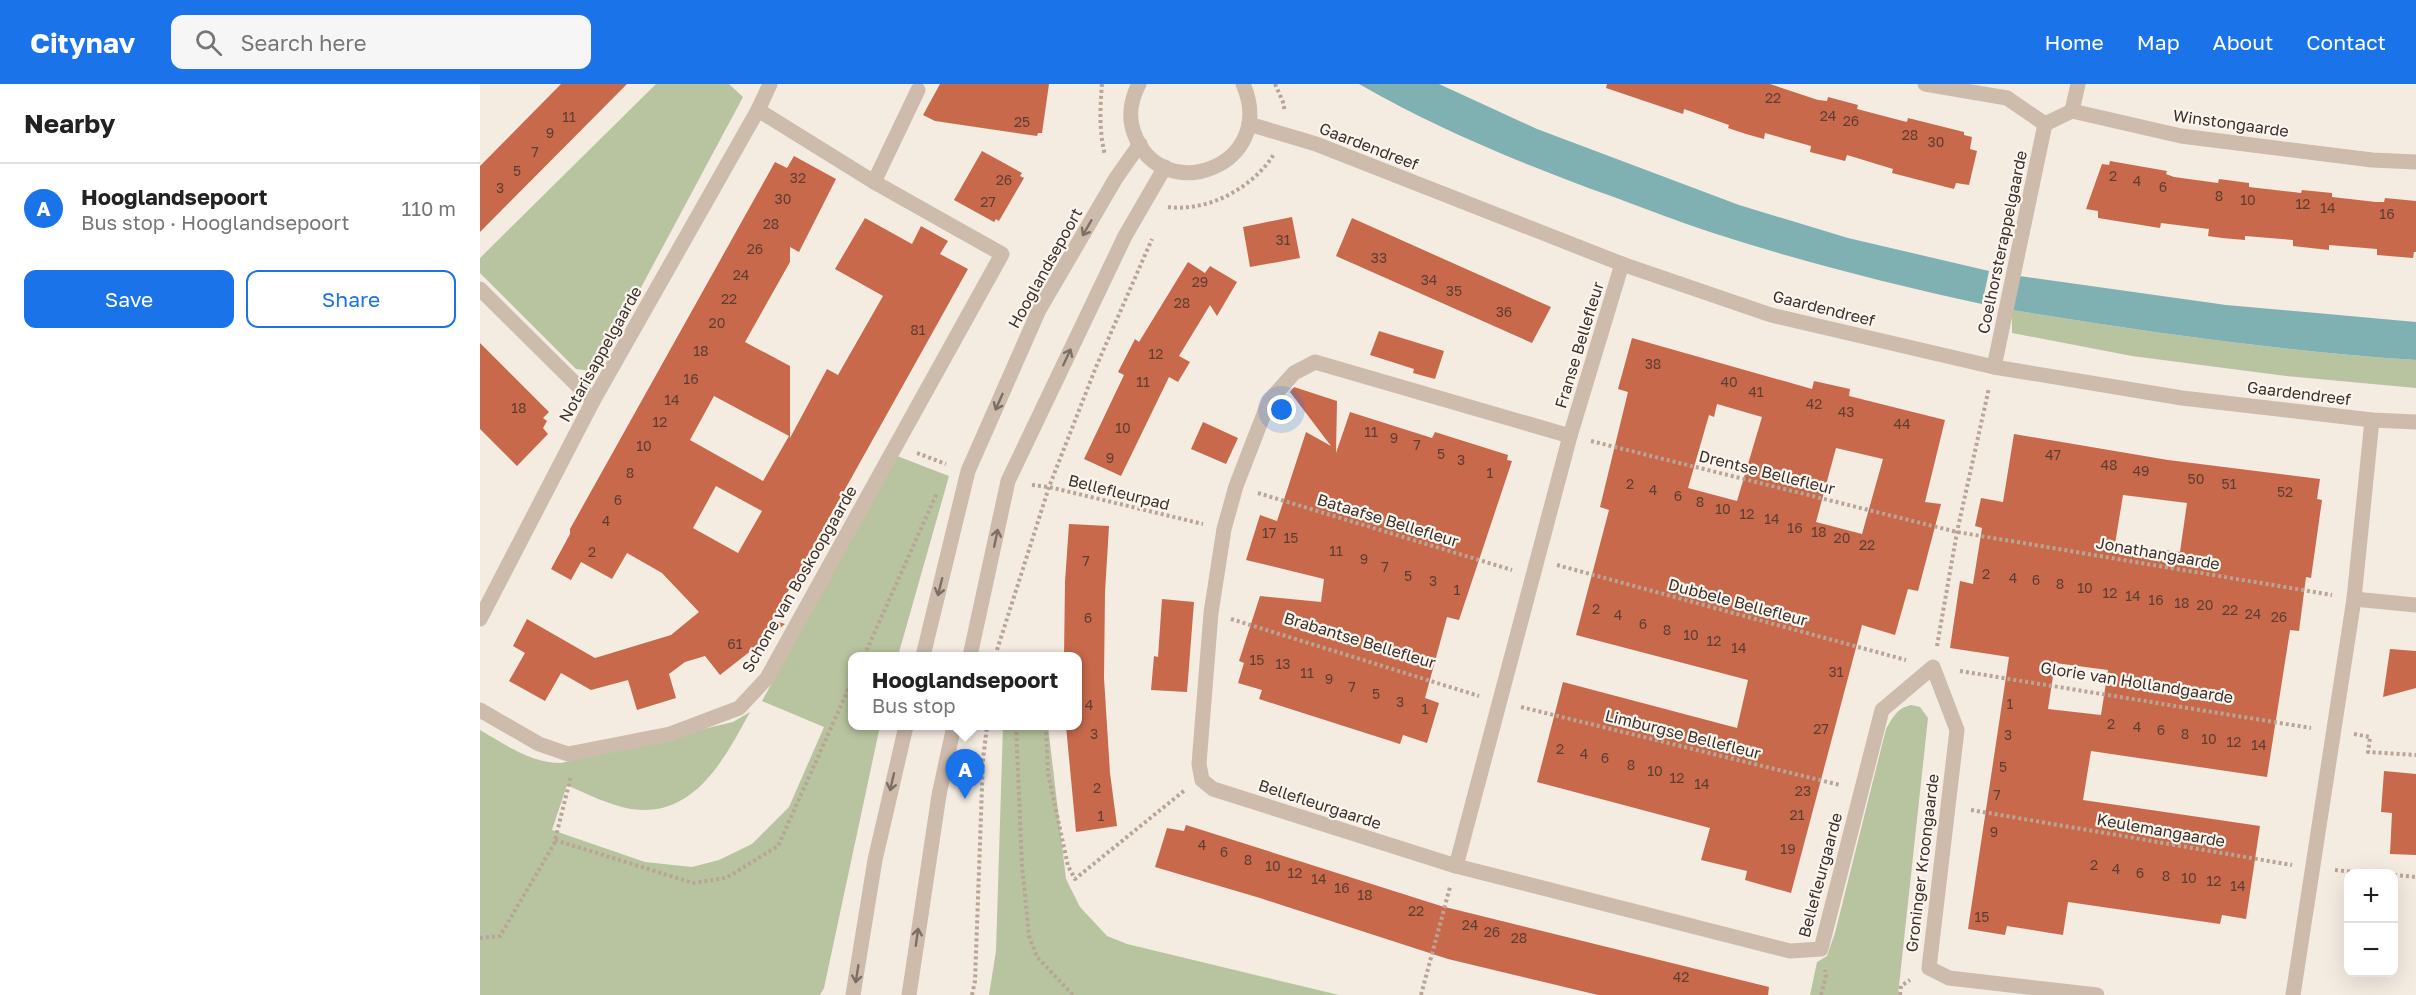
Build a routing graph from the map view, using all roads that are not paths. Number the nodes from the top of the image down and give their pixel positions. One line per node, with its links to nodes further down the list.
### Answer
1 (770, 84): 8 (street, Notarisappelgaarde)
2 (1139, 84): 12 (street)
3 (1243, 84): 10 (street)
4 (1925, 84): 7 (street)
5 (2078, 84): 9 (street)
6 (918, 90): 15 (street)
7 (2008, 91): 11 (street)
8 (758, 110): 15 (street); 19 (street, Notarisappelgaarde)
9 (2072, 111): 11 (street); 13 (street, Winstongaarde)
10 (1249, 124): 14 (street); 16 (street, Gaardendreef)
11 (2044, 124): 18 (street, Coelhorsterappelgaarde)
12 (1140, 144): 14 (street); 26 (street, Hooglandsepoort, one-way to 26)
13 (2416, 162)
14 (1165, 167): 27 (street, one-way to 14)
15 (874, 182): 29 (street, Schone van Boskoopgaarde)
16 (1622, 264): 18 (street, Gaardendreef); 22 (street, Franse Bellefleur)
17 (480, 289): 19 (street)
18 (1994, 367): 20 (street, Gaardendreef)
19 (593, 400): 25 (street, Notarisappelgaarde)
20 (2372, 420): 21 (street, Gaardendreef); 23 (street)
21 (2416, 422)
22 (1570, 436): 32 (street); 32 (street, Bellefleurgaarde)
23 (2354, 599): 24 (street); 36 (street)
24 (2416, 605)
25 (480, 619)
26 (924, 652)
27 (971, 652)
28 (1933, 667): 32 (street, Bellefleurgaarde); 35 (street, Groninger Kroongaarde)
29 (480, 710)
30 (905, 730): 33 (street, one-way to 33)
31 (953, 730): 34 (street, one-way to 31)
32 (1456, 866)
33 (854, 995)
34 (909, 995)
35 (2097, 995)
36 (2293, 995)

